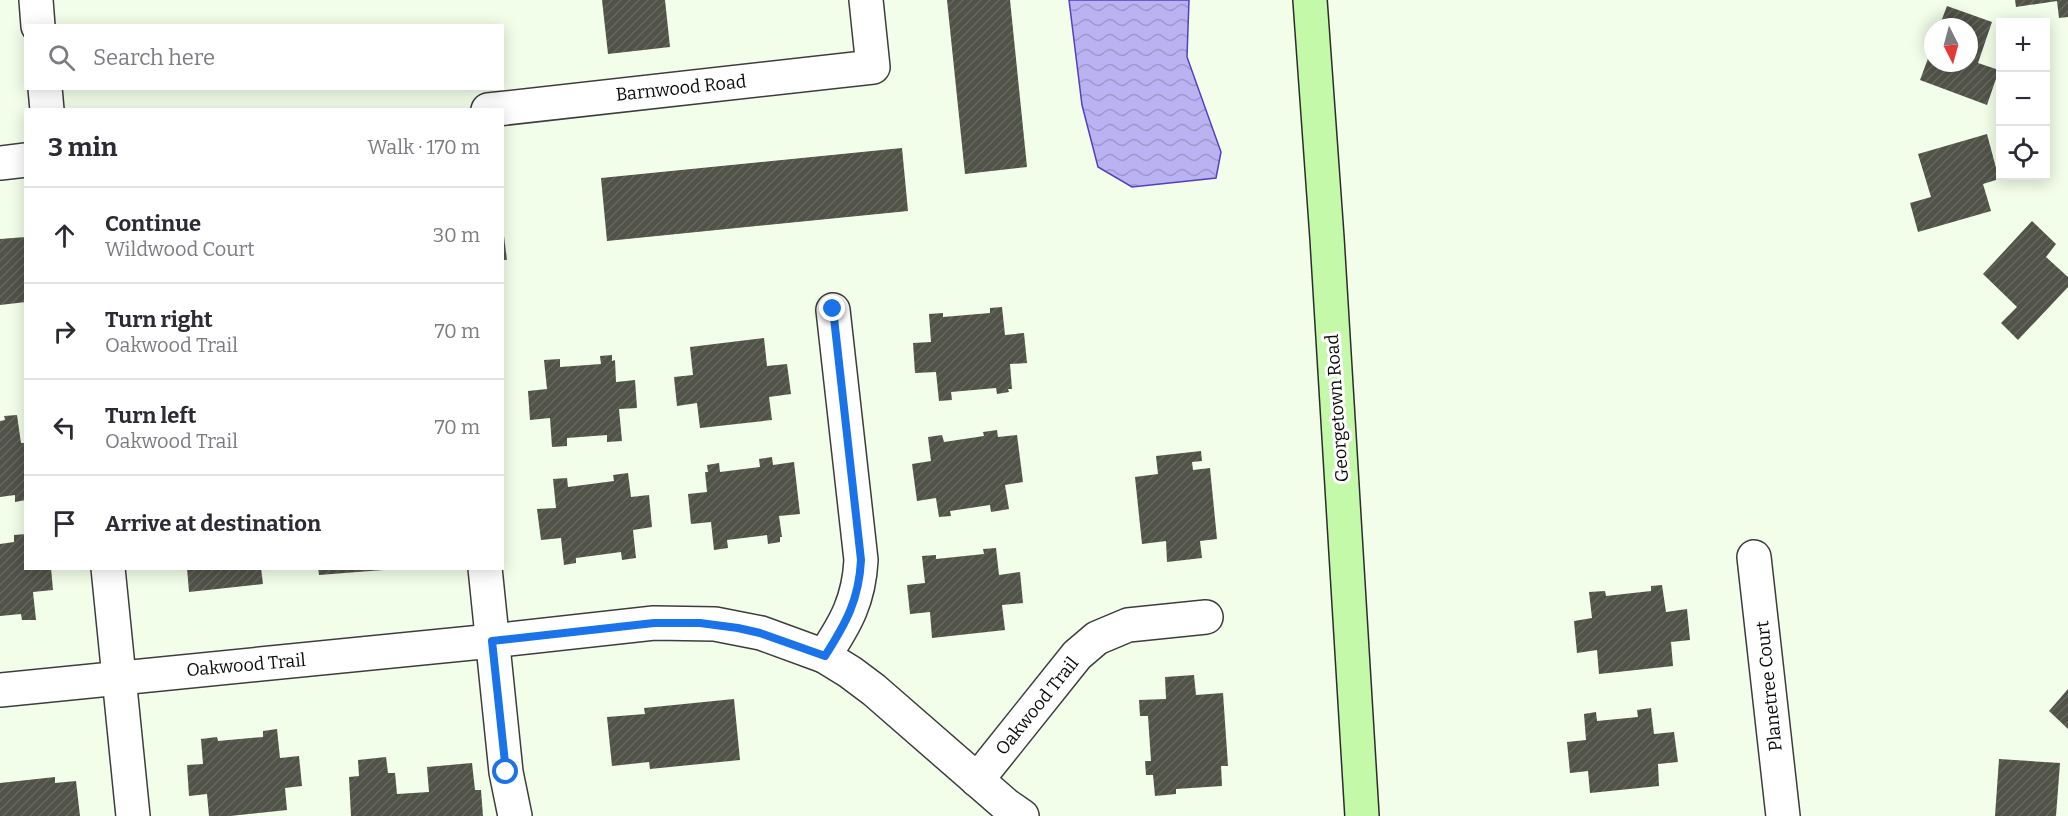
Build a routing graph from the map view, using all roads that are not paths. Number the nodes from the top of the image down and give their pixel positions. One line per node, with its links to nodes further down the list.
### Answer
1 (36, 0): 4 (street)
2 (866, 0): 7 (street, Barnwood Road)
3 (1310, 0): 23 (main road, Georgetown Road)
4 (38, 24)
5 (45, 90): 6 (street)
6 (47, 108)
7 (504, 108)
8 (24, 160): 9 (street)
9 (0, 163)
10 (833, 309): 16 (street)
11 (1754, 557): 24 (street, Planetree Court)
12 (108, 570): 17 (street)
13 (485, 570): 15 (street)
14 (1206, 617): 19 (street, Oakwood Trail)
15 (492, 641): 16 (street, Oakwood Trail); 17 (street, Oakwood Trail); 21 (street)
16 (825, 656): 19 (street, Oakwood Trail)
17 (120, 677): 18 (street, Oakwood Trail); 20 (street)
18 (0, 690)
19 (977, 780): 22 (street, Oakwood Trail)
20 (133, 816)
21 (515, 816)
22 (1022, 816)
23 (1362, 816)
24 (1779, 816)

